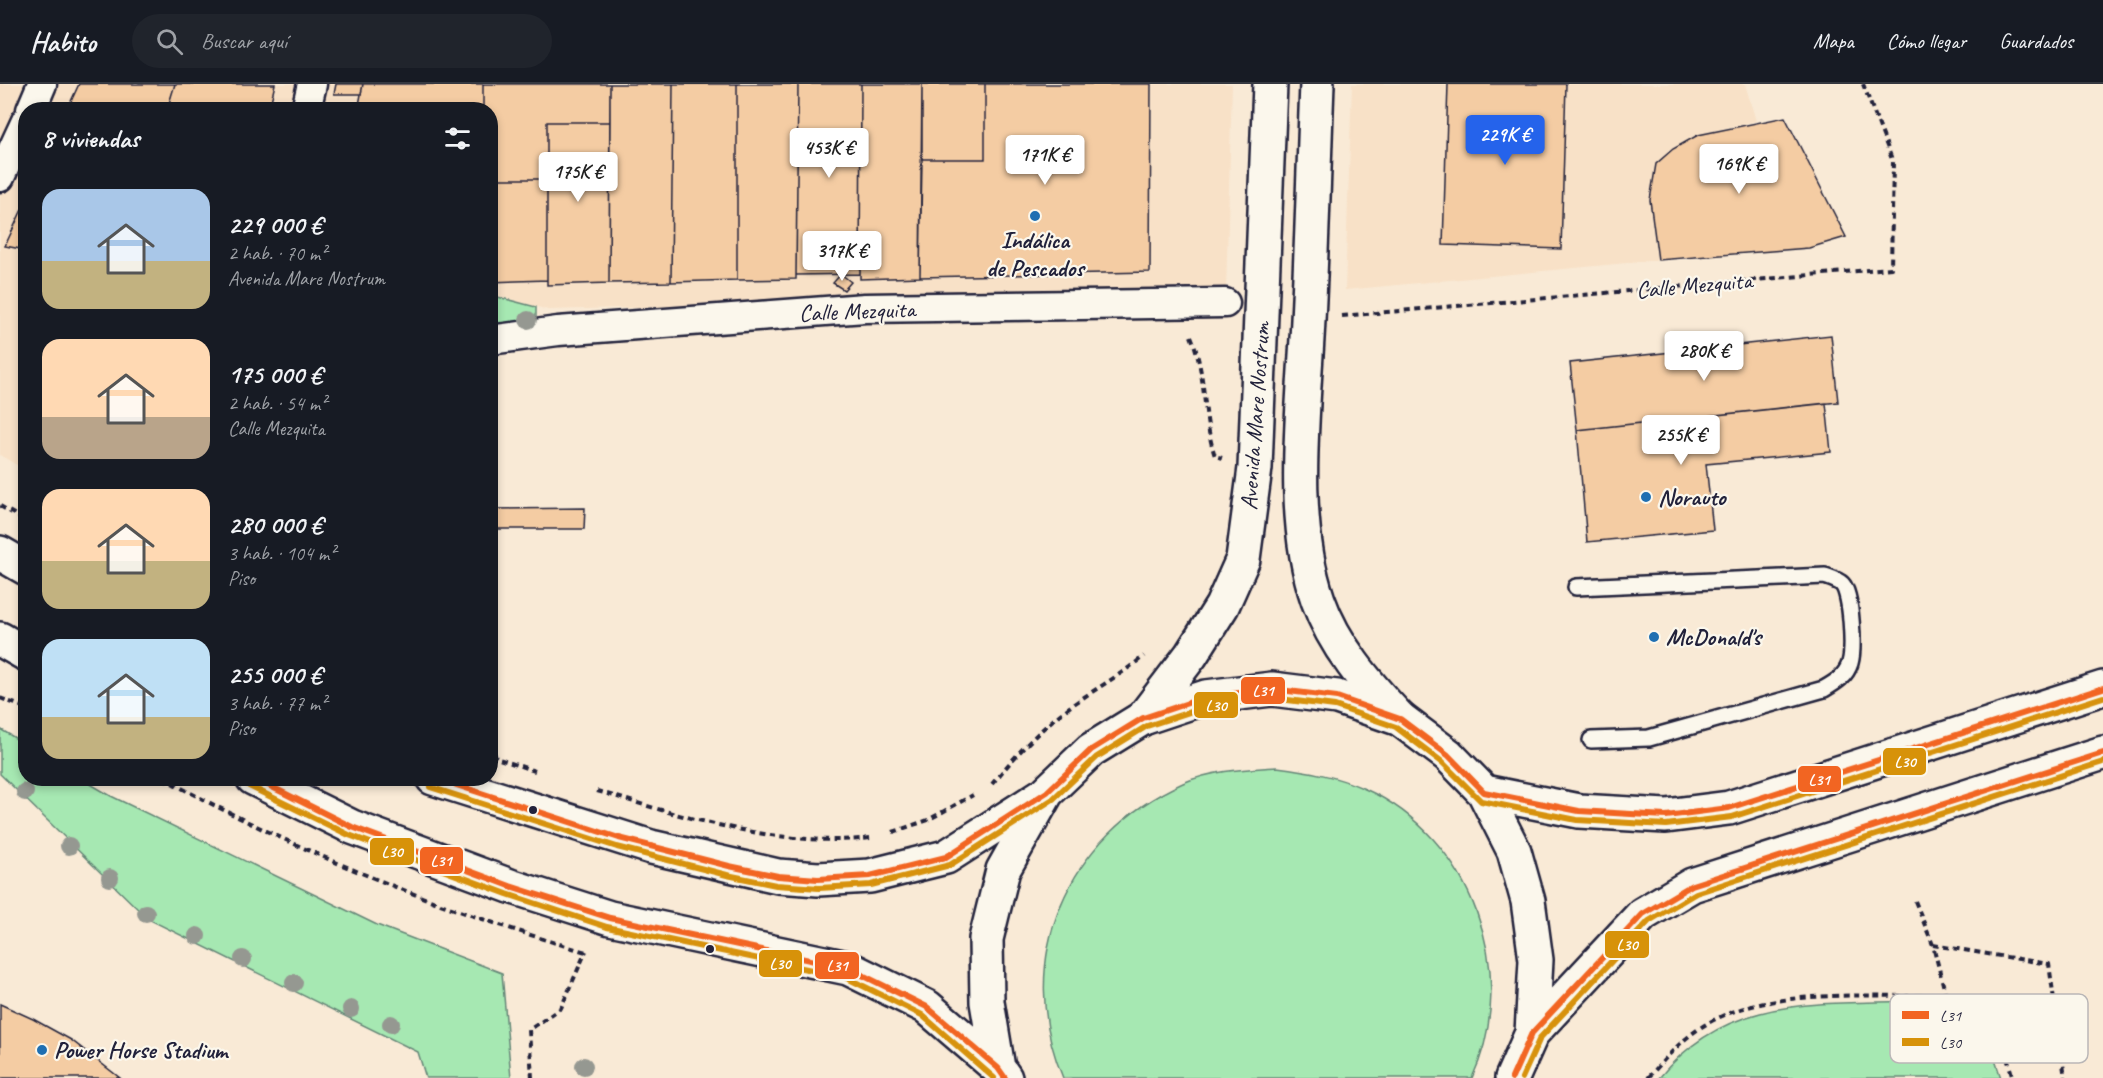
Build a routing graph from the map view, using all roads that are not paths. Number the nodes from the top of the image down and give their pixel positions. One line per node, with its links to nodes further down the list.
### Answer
1 (42, 84): 5 (street)
2 (312, 84): 6 (street)
3 (1270, 84): 17 (main road, Avenida Mare Nostrum)
4 (1317, 84): 18 (main road, Avenida Mare Nostrum)
5 (34, 102)
6 (308, 102)
7 (18, 138): 8 (street)
8 (0, 177)
9 (1225, 303): 10 (street, Calle Mezquita)
10 (498, 339)
11 (0, 553): 12 (main road)
12 (18, 563)
13 (1576, 587): 19 (lane)
14 (0, 639): 15 (main road)
15 (18, 649)
16 (2103, 688): 24 (main road)
17 (1143, 718): 18 (main road); 23 (main road)
18 (1400, 719): 24 (main road)
19 (1591, 740)
20 (2103, 753): 25 (main road)
21 (269, 786): 26 (main road)
22 (458, 786): 23 (main road)
23 (1047, 792): 26 (main road)
24 (1484, 792): 25 (main road)
25 (1532, 1033): 27 (main road)
26 (1002, 1073)
27 (1512, 1078)

